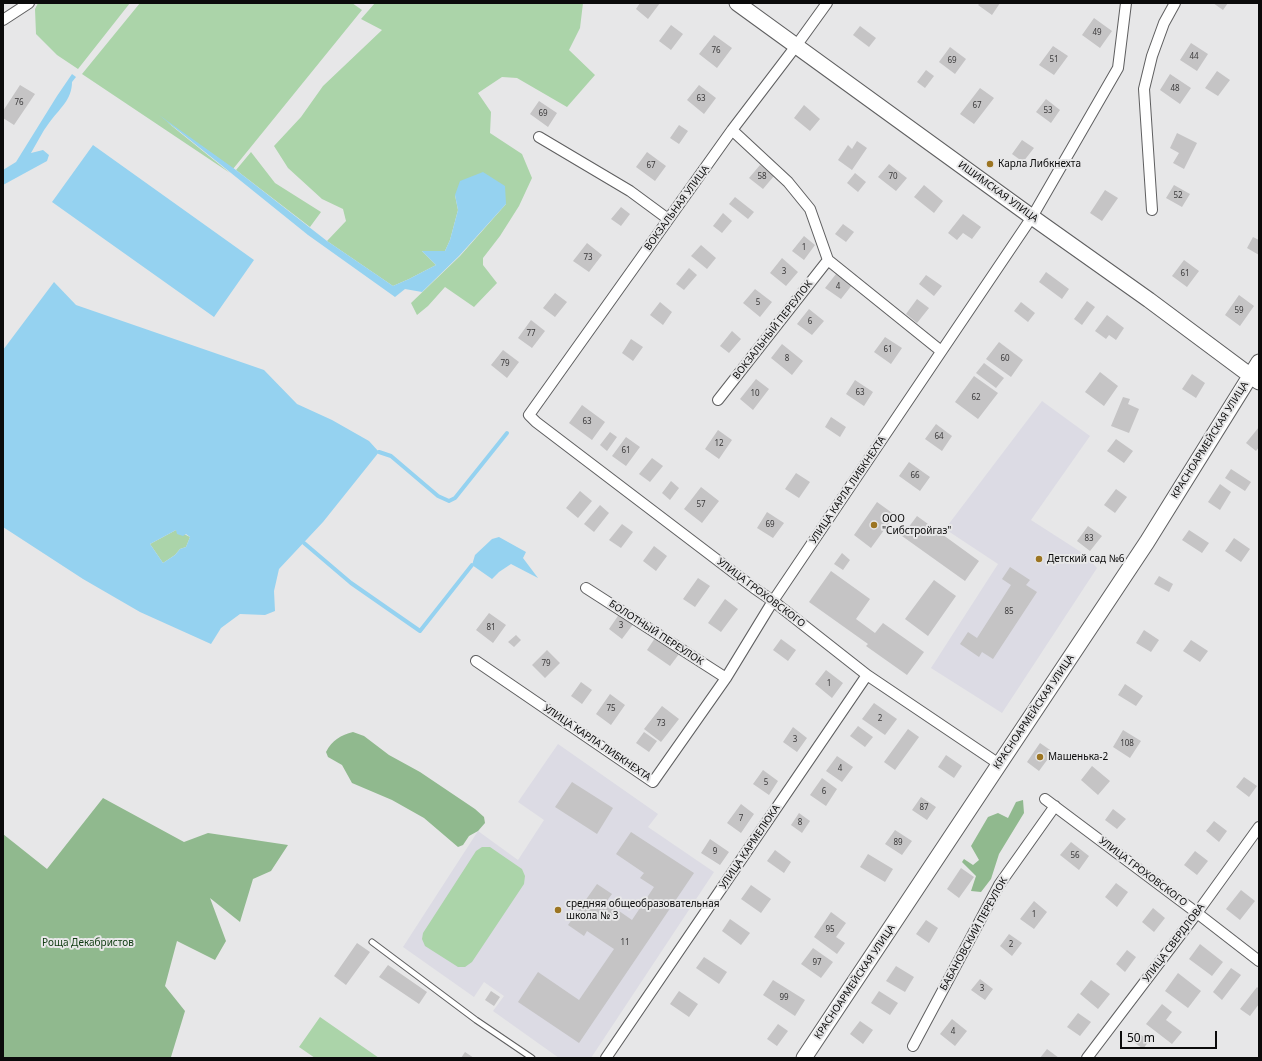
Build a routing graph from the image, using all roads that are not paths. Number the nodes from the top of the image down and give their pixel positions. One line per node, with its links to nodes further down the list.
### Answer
1 (29, 3): 6 (street)
2 (737, 3): 7 (main road, ИШИМСКАЯ УЛИЦА)
3 (827, 3): 7 (street, ВОКЗАЛЬНАЯ УЛИЦА)
4 (1126, 3): 11 (street, УЛИЦА КАРЛА ЛИБКНЕХТА)
5 (1175, 3): 10 (street)
6 (3, 20)
7 (796, 46): 8 (street, ВОКЗАЛЬНАЯ УЛИЦА); 11 (main road, ИШИМСКАЯ УЛИЦА)
8 (732, 130): 12 (street, ВОКЗАЛЬНАЯ УЛИЦА); 13 (street)
9 (539, 138): 12 (street)
10 (1152, 210)
11 (1032, 217): 14 (street, УЛИЦА КАРЛА ЛИБКНЕХТА); 16 (main road, ИШИМСКАЯ УЛИЦА)
12 (668, 219): 18 (street, ВОКЗАЛЬНАЯ УЛИЦА)
13 (828, 260): 14 (street); 17 (street, ВОКЗАЛЬНЫЙ ПЕРЕУЛОК)
14 (941, 352): 20 (street, УЛИЦА КАРЛА ЛИБКНЕХТА)
15 (1259, 362): 16 (main road, КРАСНОАРМЕЙСКАЯ УЛИЦА)
16 (1255, 379): 24 (main road, КРАСНОАРМЕЙСКАЯ УЛИЦА)
17 (718, 400)
18 (529, 415): 20 (street, УЛИЦА ГРОХОВСКОГО)
19 (586, 588): 23 (street, БОЛОТНЫЙ ПЕРЕУЛОК)
20 (774, 601): 22 (street, УЛИЦА ГРОХОВСКОГО); 23 (street, УЛИЦА КАРЛА ЛИБКНЕХТА)
21 (476, 661): 23 (street, УЛИЦА КАРЛА ЛИБКНЕХТА)
22 (866, 675): 24 (street, УЛИЦА ГРОХОВСКОГО); 33 (street, УЛИЦА КАРМЕЛЮКА)
23 (726, 678)
24 (999, 764): 34 (main road, КРАСНОАРМЕЙСКАЯ УЛИЦА)
25 (1045, 799): 26 (street, УЛИЦА ГРОХОВСКОГО)
26 (1055, 806): 28 (street, УЛИЦА ГРОХОВСКОГО); 31 (street, БАБАНОВСКИЙ ПЕРЕУЛОК)
27 (1259, 827): 28 (street, УЛИЦА СВЕРДЛОВА)
28 (1197, 912): 30 (street, УЛИЦА ГРОХОВСКОГО); 35 (street, УЛИЦА СВЕРДЛОВА)
29 (372, 942): 32 (lane)
30 (1259, 961)
31 (913, 1046)
32 (532, 1058)
33 (606, 1058)
34 (804, 1058)
35 (1087, 1058)

